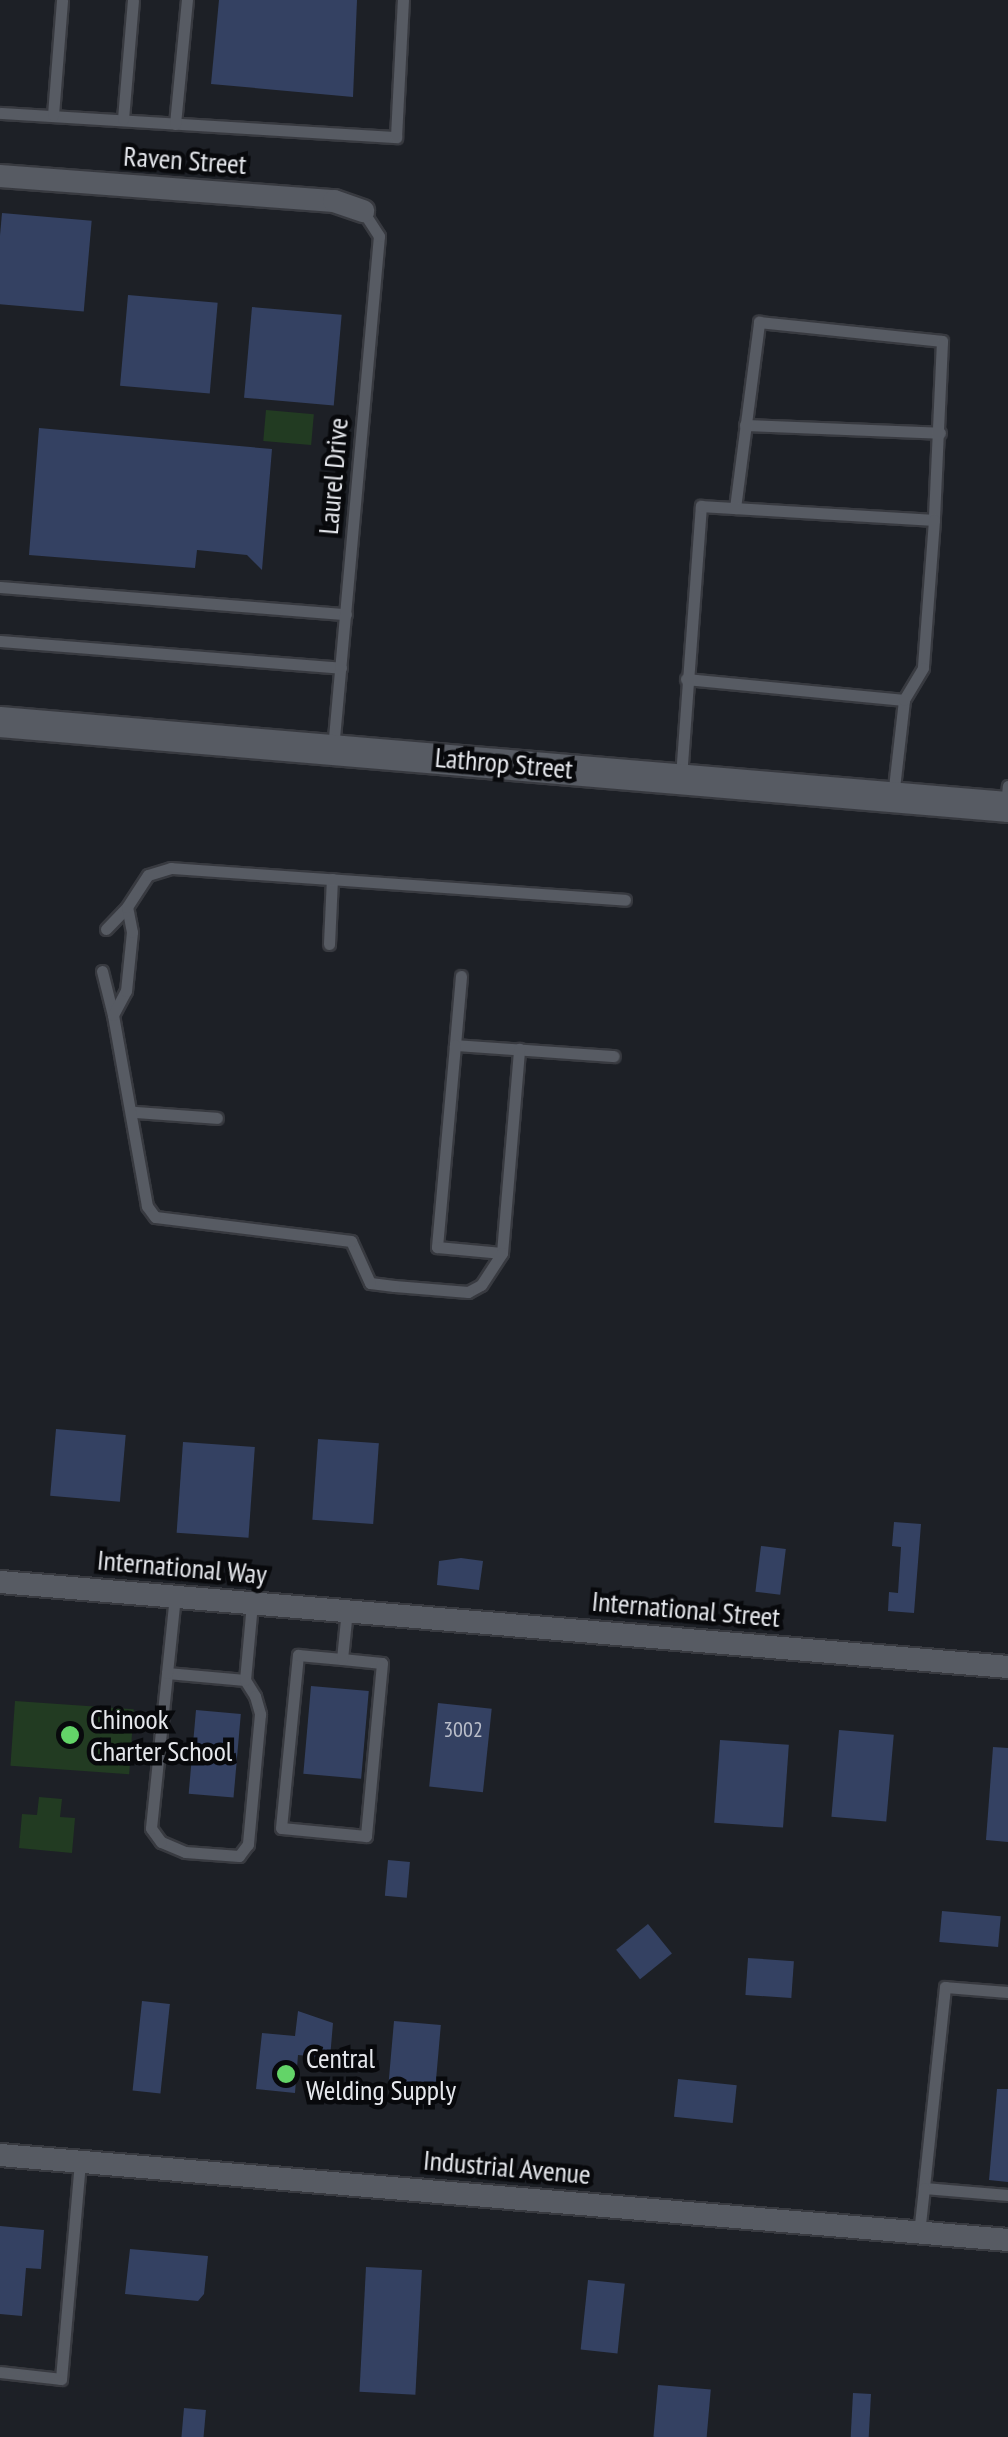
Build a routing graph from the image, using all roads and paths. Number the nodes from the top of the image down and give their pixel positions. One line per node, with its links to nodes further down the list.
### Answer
1 (62, 0): 6 (lane)
2 (133, 0): 7 (lane)
3 (187, 0): 8 (lane)
4 (403, 0): 8 (lane)
5 (0, 113): 6 (lane)
6 (53, 115): 7 (lane)
7 (124, 119): 8 (lane)
8 (176, 124)
9 (0, 176): 10 (street, Raven Street)
10 (363, 211): 16 (lane, Laurel Drive)
11 (746, 425): 12 (lane); 12 (lane); 13 (lane)
12 (940, 433): 14 (lane)
13 (734, 508): 14 (lane); 19 (lane)
14 (934, 520): 20 (lane)
15 (0, 587): 16 (lane)
16 (346, 614): 18 (lane, Laurel Drive)
17 (0, 641): 18 (lane)
18 (341, 668): 22 (lane, Laurel Drive)
19 (686, 679): 20 (lane); 23 (lane)
20 (904, 700): 24 (lane)
21 (0, 722): 22 (main road, Lathrop Street)
22 (332, 749): 23 (main road, Lathrop Street)
23 (681, 778): 24 (main road, Lathrop Street)
24 (893, 796): 25 (main road, Lathrop Street)
25 (1007, 800)
26 (332, 879): 27 (lane); 28 (lane); 30 (lane)
27 (625, 900)
28 (126, 908): 29 (lane); 33 (lane)
29 (106, 929)
30 (328, 944)
31 (102, 971): 33 (lane)
32 (461, 976): 34 (lane)
33 (113, 1016): 37 (lane)
34 (455, 1044): 35 (lane); 39 (lane)
35 (518, 1049): 36 (lane); 39 (lane)
36 (614, 1056)
37 (134, 1112): 38 (lane); 39 (lane)
38 (217, 1118)
39 (502, 1253)
40 (0, 1582): 41 (street, International Way)
41 (175, 1596): 42 (street, International Way); 46 (lane)
42 (252, 1602): 43 (street, International Way); 47 (lane)
43 (353, 1611): 44 (lane); 45 (street, International Street)
44 (342, 1660): 44 (lane)
45 (1008, 1667)
46 (167, 1674): 47 (lane); 47 (lane)
47 (246, 1680)
48 (1008, 1992): 51 (lane)
49 (0, 2155): 50 (street, Industrial Avenue)
50 (80, 2162): 53 (street, Industrial Avenue); 55 (lane)
51 (924, 2188): 52 (lane); 53 (lane)
52 (1008, 2195)
53 (919, 2232): 54 (street, Industrial Avenue)
54 (1008, 2240)
55 (0, 2372)

